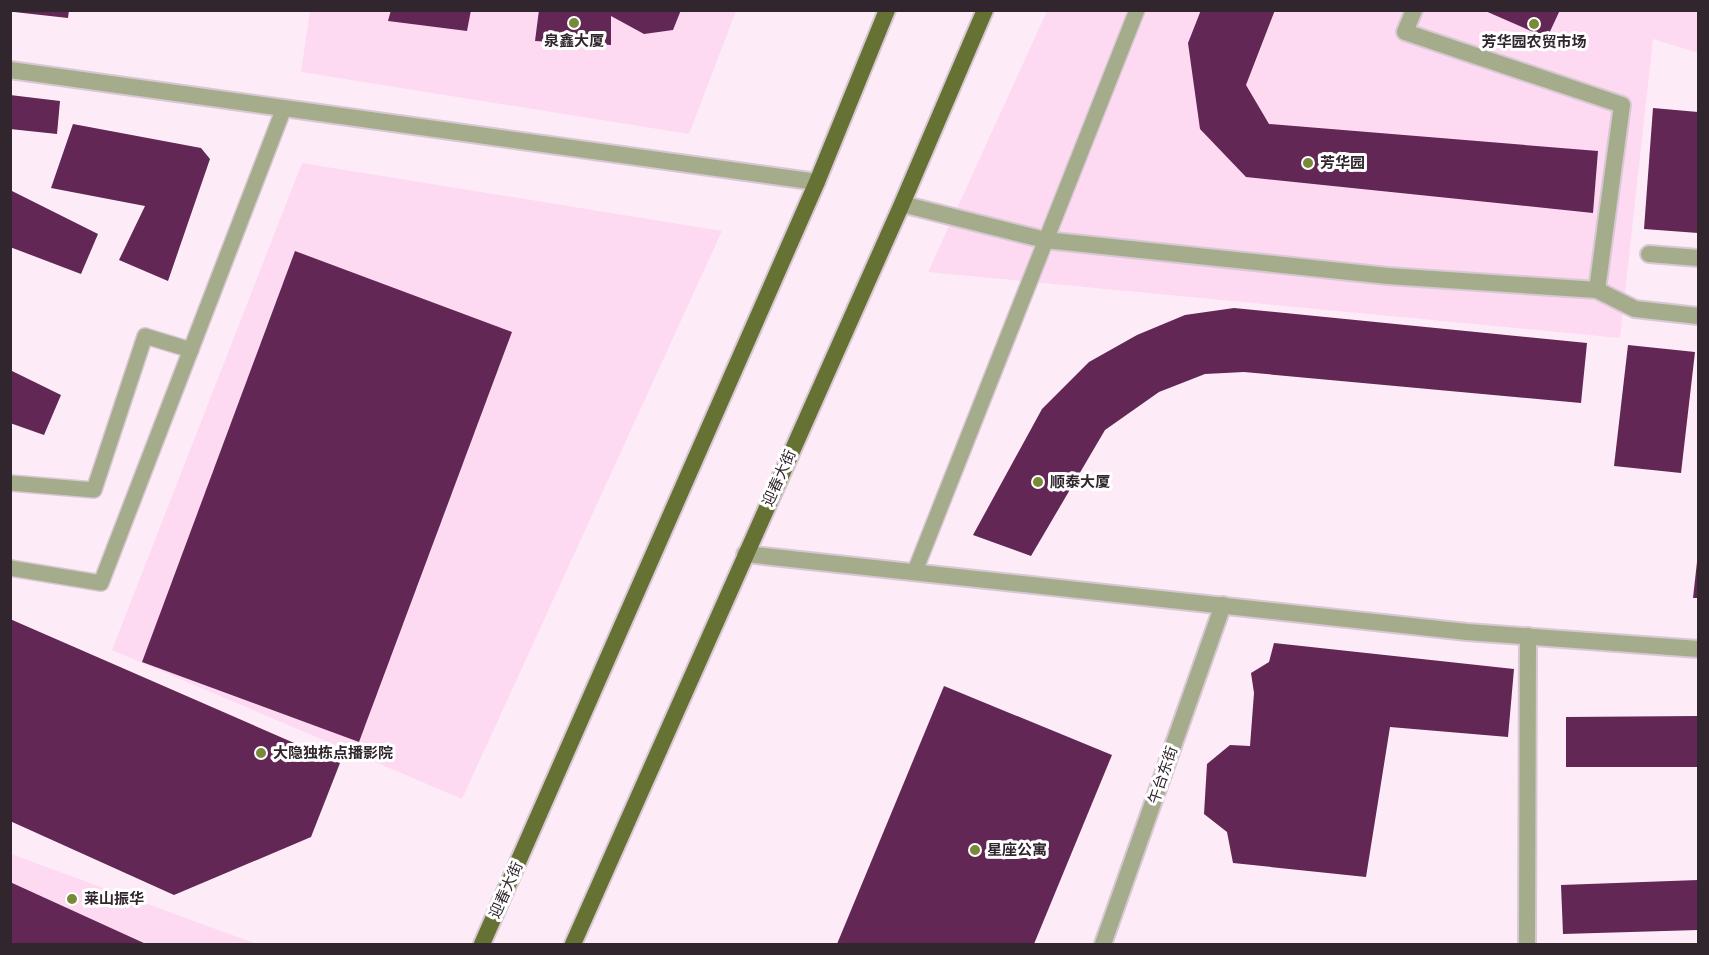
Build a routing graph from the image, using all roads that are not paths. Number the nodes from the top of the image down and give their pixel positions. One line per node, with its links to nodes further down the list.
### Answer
1 (887, 10): 7 (main road, 迎春大街)
2 (985, 10): 8 (main road, 迎春大街)
3 (1137, 10): 9 (lane)
4 (1414, 10): 12 (street)
5 (10, 70): 6 (street)
6 (284, 108): 7 (street); 14 (lane)
7 (817, 182): 22 (main road, 迎春大街)
8 (902, 204): 9 (street); 16 (main road, 迎春大街)
9 (1045, 240): 12 (street); 18 (lane)
10 (1649, 254): 11 (street)
11 (1698, 258)
12 (1597, 290): 13 (street)
13 (1698, 316)
14 (191, 350): 15 (lane); 17 (lane)
15 (10, 483)
16 (745, 554): 18 (street); 23 (main road, 迎春大街)
17 (10, 568)
18 (915, 571): 19 (street)
19 (1223, 605): 20 (street); 24 (street, 午台东街)
20 (1528, 636): 21 (street); 25 (street)
21 (1698, 648)
22 (482, 945)
23 (573, 945)
24 (1103, 945)
25 (1527, 945)

